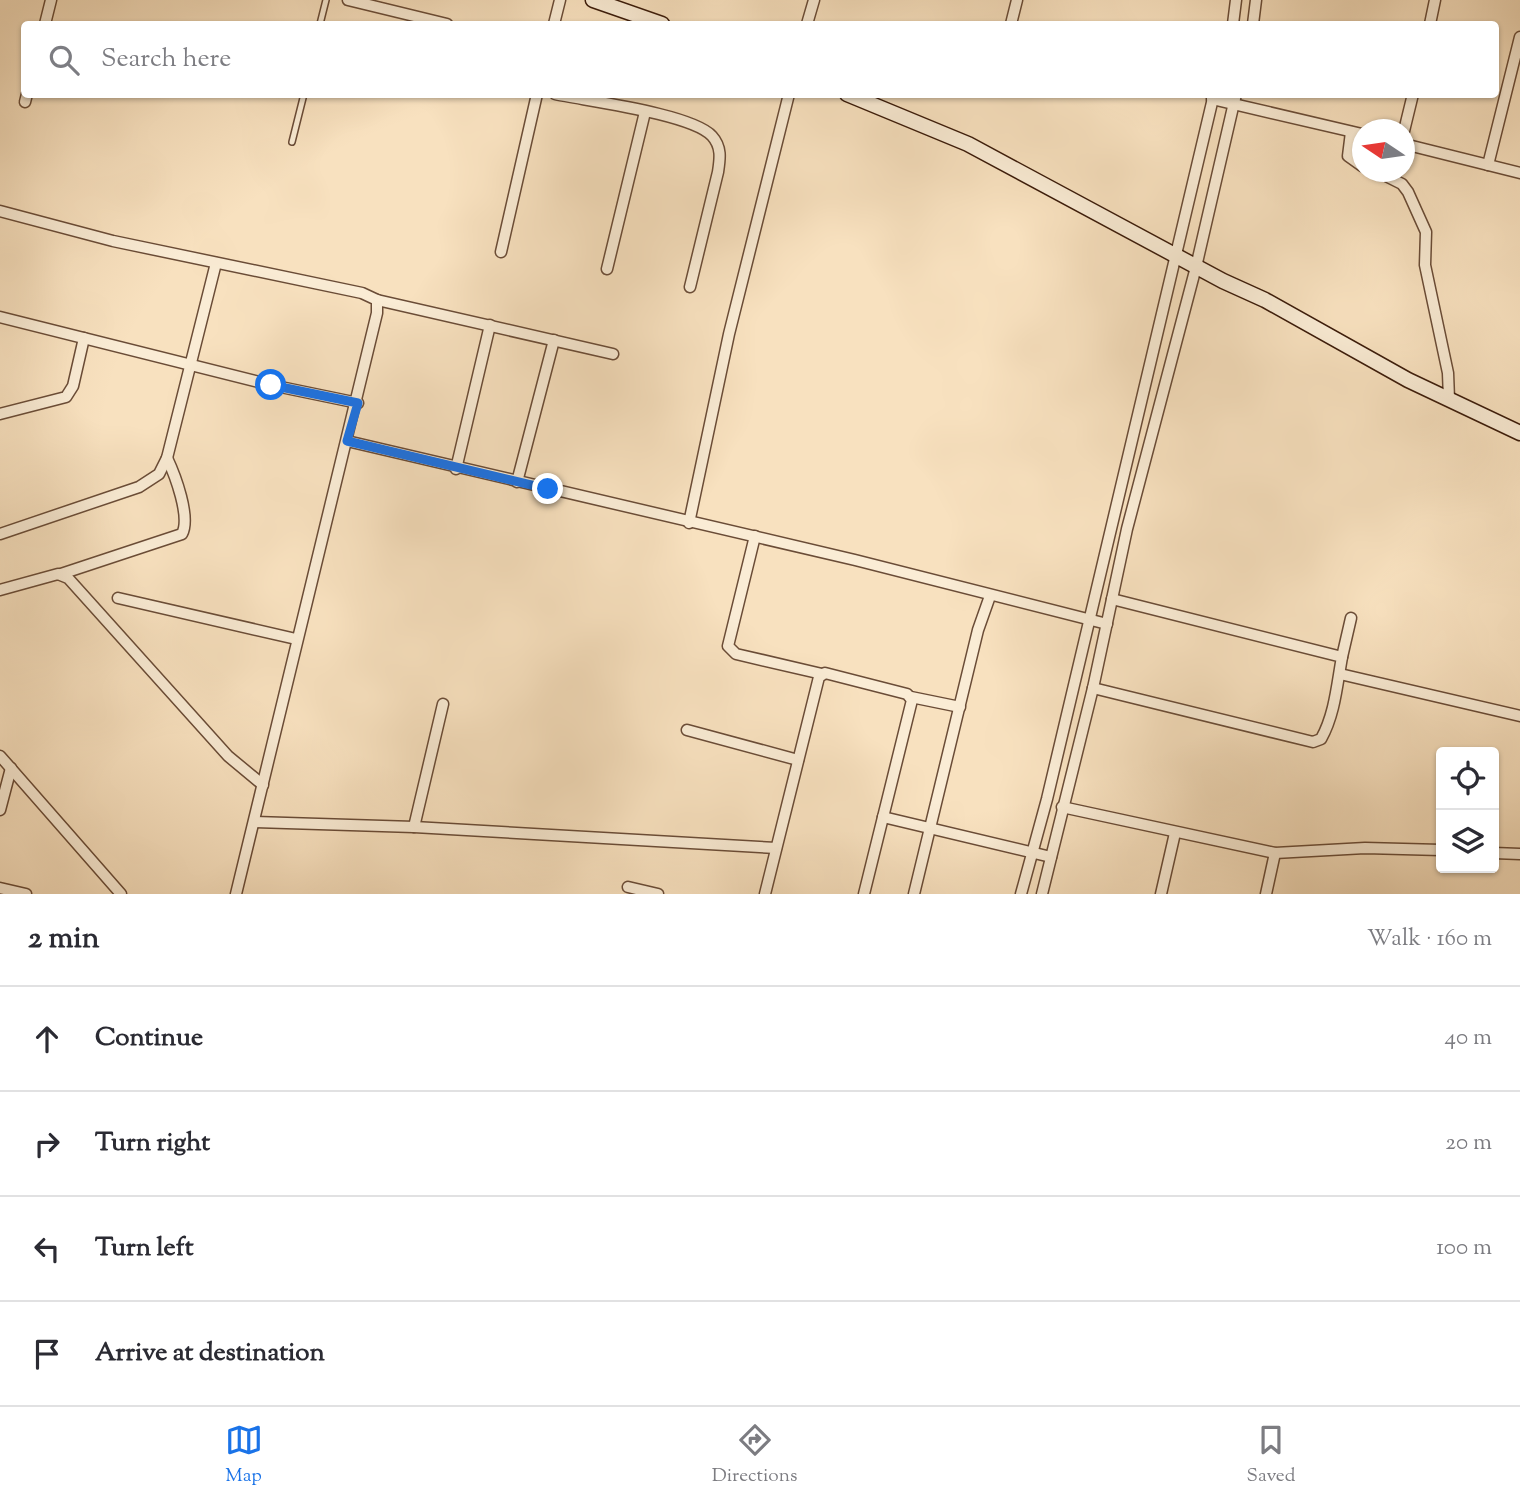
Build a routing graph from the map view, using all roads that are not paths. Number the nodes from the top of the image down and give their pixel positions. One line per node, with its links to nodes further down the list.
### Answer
1 (51, 0): 11 (street)
2 (326, 0): 12 (lane)
3 (348, 0): 13 (street)
4 (560, 0): 14 (street)
5 (593, 0): 15 (street)
6 (814, 0): 16 (street)
7 (1017, 0): 17 (street)
8 (1236, 0): 18 (street)
9 (1256, 0): 19 (street)
10 (1435, 0): 20 (street)
11 (46, 21)
12 (321, 21)
13 (435, 21)
14 (555, 21)
15 (653, 21)
16 (808, 21)
17 (1011, 21)
18 (1233, 21)
19 (1253, 21)
20 (1431, 21)
21 (1520, 37): 36 (street)
22 (303, 98): 33 (lane)
23 (536, 98): 40 (street)
24 (575, 98): 30 (street)
25 (788, 98): 61 (street)
26 (857, 98): 41 (street)
27 (1213, 98): 41 (street)
28 (1412, 98): 31 (street)
29 (1235, 100): 32 (street); 43 (street)
30 (645, 112): 44 (street); 45 (street)
31 (1408, 119)
32 (1350, 132): 35 (street)
33 (292, 142)
34 (1415, 147): 36 (street)
35 (1352, 160)
36 (1488, 165): 37 (street)
37 (1520, 173)
38 (1398, 182): 53 (street)
39 (0, 211): 42 (street)
40 (501, 252)
41 (1174, 255): 43 (street); 70 (street)
42 (216, 263): 46 (street); 52 (street)
43 (1196, 267): 53 (street); 68 (street)
44 (607, 270)
45 (690, 287)
46 (377, 300): 48 (street); 54 (street)
47 (0, 317): 49 (street)
48 (491, 325): 50 (street); 59 (street)
49 (84, 338): 52 (street); 55 (street)
50 (554, 340): 51 (street); 60 (street)
51 (613, 354)
52 (192, 365): 54 (street); 58 (street)
53 (1449, 399): 56 (street)
54 (358, 403): 57 (street)
55 (0, 414)
56 (1520, 433)
57 (347, 441): 59 (street); 72 (street)
58 (167, 458): 62 (street); 64 (street)
59 (456, 469): 60 (street)
60 (517, 482): 61 (street)
61 (689, 523): 63 (street)
62 (0, 534)
63 (755, 536): 66 (street); 74 (street)
64 (61, 575): 65 (street); 85 (street)
65 (0, 590)
66 (990, 596): 70 (street); 79 (street)
67 (118, 598): 72 (street)
68 (1112, 599): 71 (street); 73 (street)
69 (1351, 618): 73 (street)
70 (1089, 619): 71 (street); 95 (street)
71 (1107, 624): 76 (street)
72 (296, 639): 85 (street)
73 (1342, 657): 75 (street)
74 (822, 674): 77 (street); 83 (street)
75 (1340, 674): 76 (street); 80 (street)
76 (1093, 688): 86 (street)
77 (911, 697): 79 (street); 88 (street)
78 (443, 704): 90 (street)
79 (960, 707): 91 (street)
80 (1520, 716)
81 (687, 730): 83 (street)
82 (0, 755): 84 (street)
83 (798, 760): 93 (street)
84 (11, 768): 87 (street); 103 (street)
85 (262, 785): 89 (street)
86 (1062, 807): 92 (street); 99 (street)
87 (0, 810)
88 (883, 817): 91 (street); 107 (street)
89 (255, 821): 90 (street); 104 (street)
90 (414, 827): 93 (street)
91 (931, 828): 95 (street); 108 (street)
92 (1175, 833): 96 (street); 111 (street)
93 (776, 848): 106 (street)
94 (1436, 850): 96 (street)
95 (1033, 852): 99 (street); 109 (street)
96 (1275, 853): 112 (street)
97 (1499, 853): 98 (street)
98 (1520, 855)
99 (1051, 857): 110 (street)
100 (628, 887): 105 (street)
101 (0, 888): 102 (street)
102 (26, 894)
103 (121, 894)
104 (236, 894)
105 (659, 894)
106 (765, 894)
107 (864, 894)
108 (914, 894)
109 (1021, 894)
110 (1042, 894)
111 (1161, 894)
112 (1266, 894)

